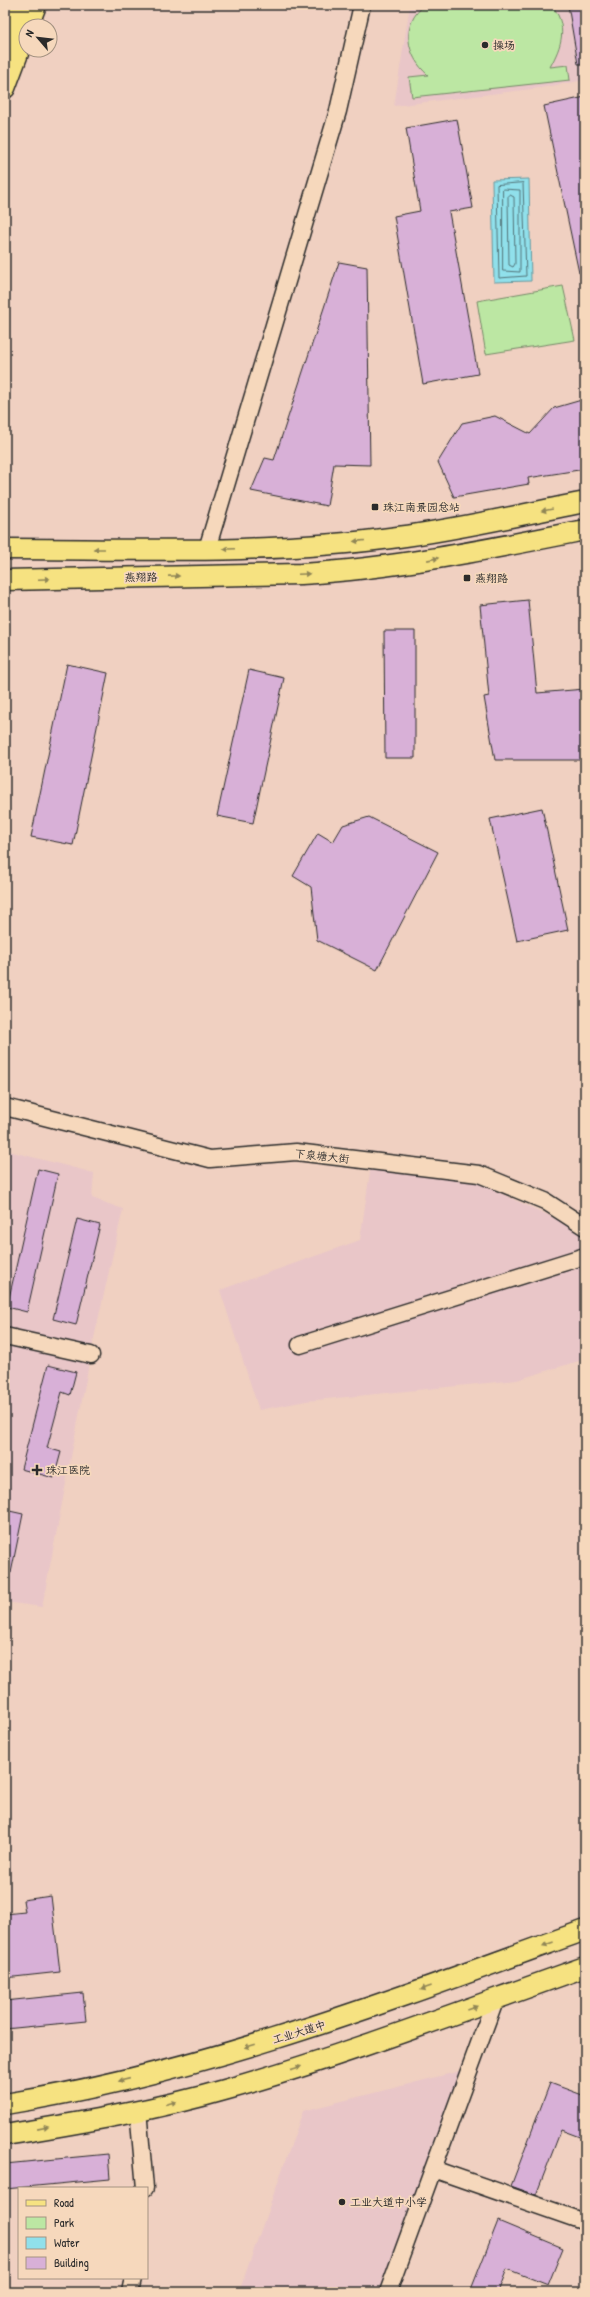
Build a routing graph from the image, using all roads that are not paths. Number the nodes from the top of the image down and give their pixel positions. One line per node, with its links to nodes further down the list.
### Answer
1 (17, 5): 5 (main road)
2 (36, 5): 4 (main road)
3 (362, 5): 11 (street)
4 (31, 18)
5 (5, 39)
6 (18, 53): 7 (main road)
7 (5, 88)
8 (585, 502): 11 (main road, one-way to 11)
9 (585, 530): 12 (main road, 燕翔路, one-way to 9)
10 (5, 549): 11 (main road, one-way to 10)
11 (207, 550)
12 (5, 580)
13 (5, 1107): 14 (street, 下泉塘大街)
14 (585, 1227)
15 (585, 1256): 17 (street)
16 (5, 1336): 18 (street)
17 (300, 1345)
18 (91, 1355)
19 (585, 1930): 22 (main road, 工业大道中, one-way to 22)
20 (585, 1967): 21 (main road)
21 (495, 2000): 23 (main road, one-way to 21); 25 (street)
22 (5, 2104)
23 (138, 2110): 24 (main road, one-way to 23); 26 (street)
24 (5, 2135)
25 (433, 2169): 27 (street); 30 (street)
26 (145, 2187)
27 (585, 2222)
28 (133, 2279): 29 (street)
29 (130, 2292)
30 (388, 2292)

